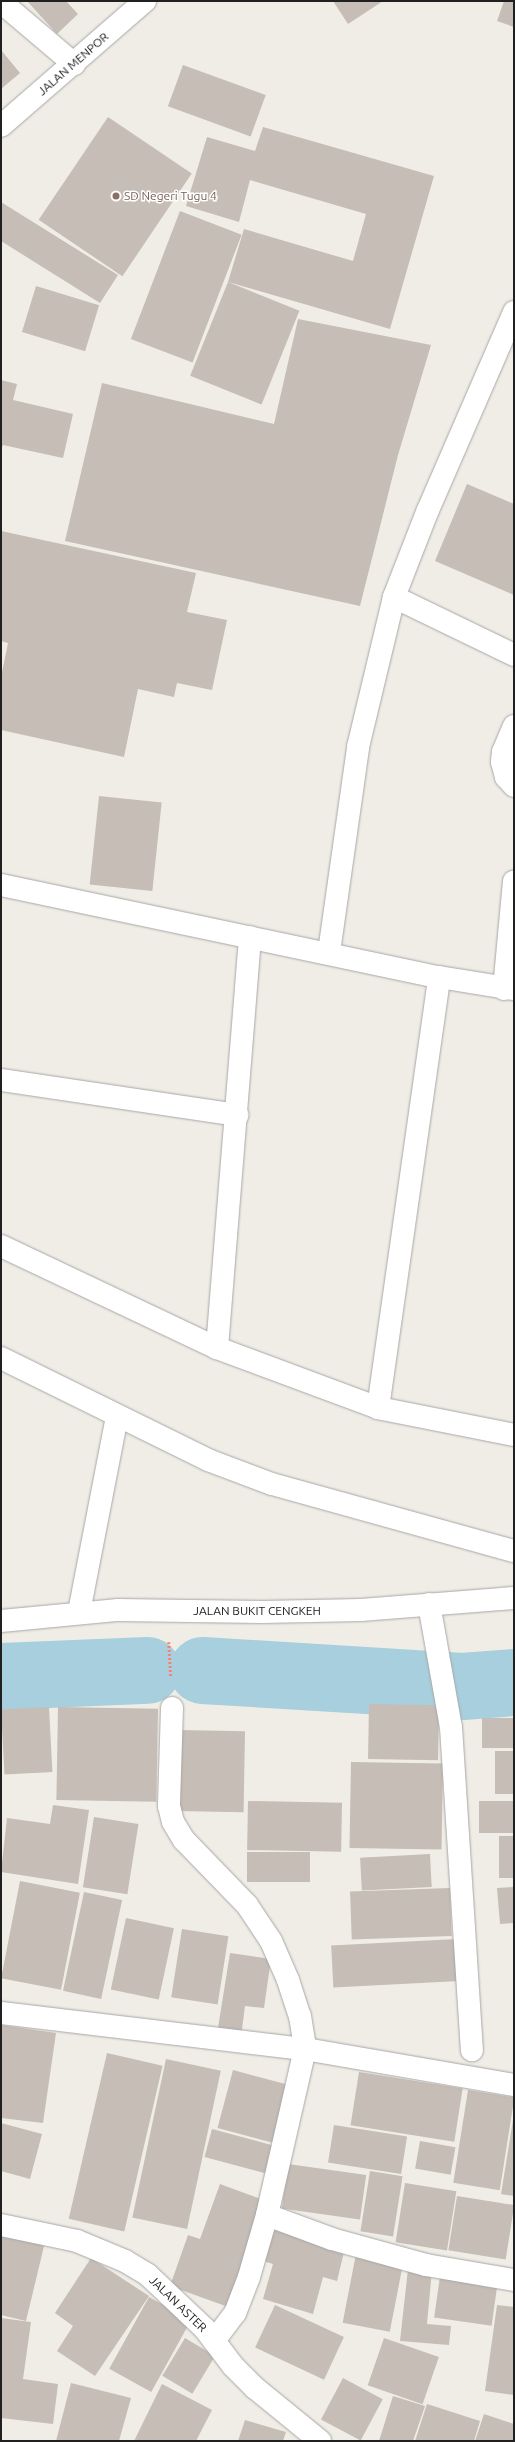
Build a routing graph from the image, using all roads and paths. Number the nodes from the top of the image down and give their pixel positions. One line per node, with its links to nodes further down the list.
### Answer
1 (145, 1): 3 (street, JALAN MENPOR)
2 (1, 2): 3 (street)
3 (74, 64): 4 (street, JALAN MENPOR)
4 (1, 126)
5 (514, 312): 6 (street)
6 (394, 597): 7 (street); 13 (street)
7 (514, 656)
8 (514, 726): 9 (street)
9 (514, 786)
10 (514, 881): 15 (street)
11 (1, 885): 12 (street)
12 (250, 937): 13 (street); 17 (street)
13 (329, 952): 14 (street)
14 (439, 977): 15 (street); 21 (street)
15 (509, 989)
16 (1, 1080): 17 (street)
17 (237, 1115): 19 (street)
18 (1, 1246): 19 (street)
19 (217, 1348): 21 (street)
20 (1, 1358): 22 (street)
21 (378, 1408): 23 (street)
22 (118, 1417): 24 (street); 27 (street)
23 (514, 1435)
24 (514, 1551)
25 (514, 1598): 26 (street, JALAN BUKIT CENGKEH)
26 (429, 1604): 27 (street, JALAN BUKIT CENGKEH); 34 (street)
27 (79, 1612): 28 (street, JALAN BUKIT CENGKEH)
28 (1, 1620)
29 (170, 1659): 30 (path)
30 (171, 1677)
31 (172, 1708): 33 (street)
32 (1, 2013): 33 (street)
33 (305, 2049): 35 (street); 36 (street)
34 (472, 2050)
35 (514, 2085)
36 (267, 2215): 38 (street); 39 (street)
37 (1, 2225): 39 (street, JALAN ASTER)
38 (514, 2280)
39 (214, 2341): 40 (street, JALAN ASTER)
40 (320, 2441)

